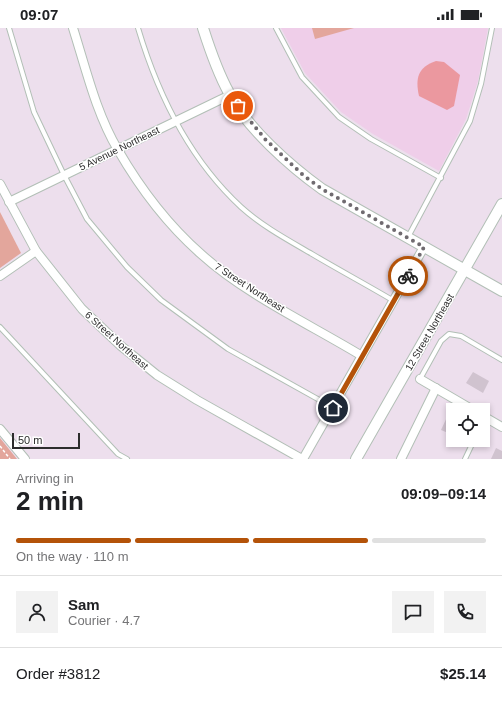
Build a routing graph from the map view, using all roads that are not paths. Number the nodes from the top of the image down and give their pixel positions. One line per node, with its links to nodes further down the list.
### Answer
1 (9, 28): 10 (lane)
2 (73, 28): 9 (street, 7 Street Northeast)
3 (138, 28): 8 (lane)
4 (203, 28): 7 (street)
5 (276, 28): 11 (lane)
6 (492, 28): 11 (lane)
7 (230, 95): 8 (street, 5 Avenue Northeast); 15 (street)
8 (175, 121): 9 (street, 5 Avenue Northeast); 21 (lane)
9 (117, 149): 10 (street, 5 Avenue Northeast); 23 (street, 7 Street Northeast)
10 (64, 175): 13 (street, 5 Avenue Northeast); 28 (lane)
11 (441, 178): 15 (lane)
12 (0, 184): 13 (street, 6 Street Northeast)
13 (9, 202): 17 (street, 6 Street Northeast)
14 (502, 204): 18 (street, 12 Street Northeast)
15 (408, 238): 16 (street)
16 (424, 247): 18 (street); 21 (street)
17 (36, 251): 19 (street); 35 (street, 6 Street Northeast)
18 (465, 270): 20 (street); 36 (street, 12 Street Northeast)
19 (0, 276)
20 (502, 291)
21 (394, 301): 23 (street)
22 (0, 327): 34 (lane)
23 (362, 356): 28 (street)
24 (502, 360): 25 (lane)
25 (420, 379): 26 (street)
26 (436, 388): 27 (street); 37 (street)
27 (461, 403)
28 (333, 408): 35 (street)
29 (490, 421): 30 (street)
30 (502, 427)
31 (0, 429): 33 (street)
32 (471, 447): 38 (lane)
33 (25, 459)
34 (127, 459)
35 (303, 459)
36 (356, 459)
37 (401, 459)
38 (465, 459)

